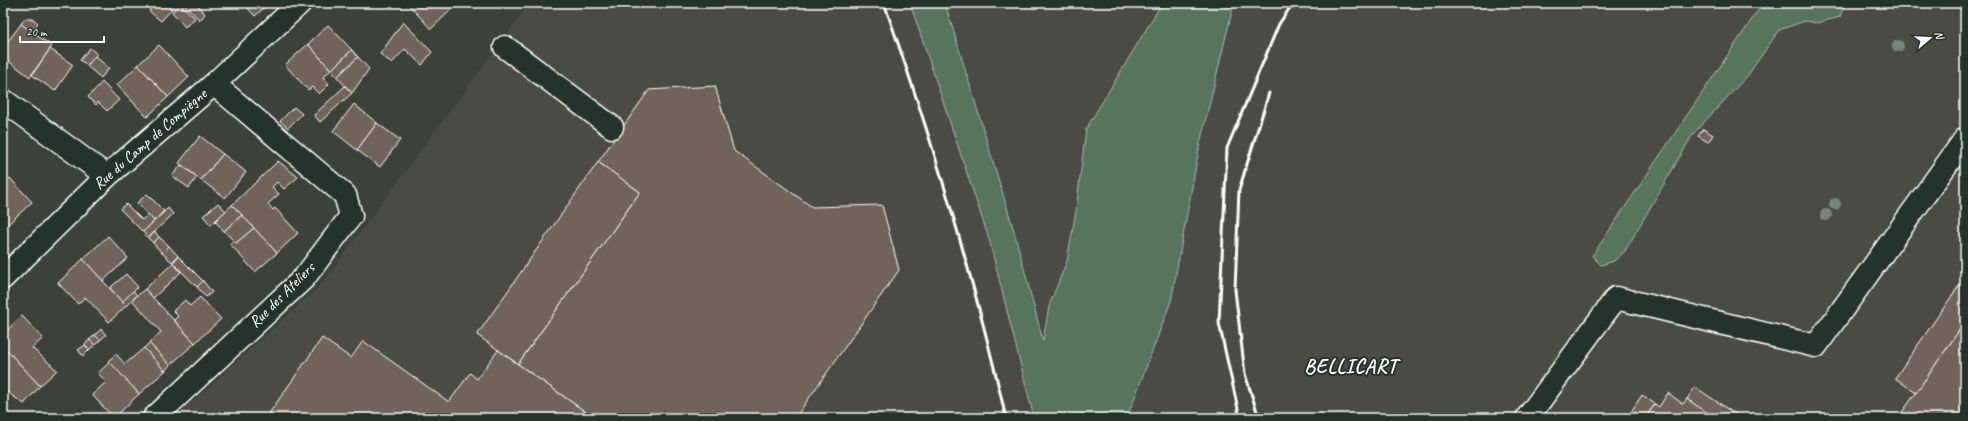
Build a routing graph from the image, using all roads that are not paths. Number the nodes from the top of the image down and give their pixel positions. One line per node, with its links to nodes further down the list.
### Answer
1 (300, 3): 3 (street, Rue du Camp de Compiègne)
2 (505, 47): 5 (street)
3 (214, 84): 7 (street, Rue du Camp de Compiègne); 9 (street, Rue des Ateliers)
4 (3, 100): 7 (street)
5 (612, 127)
6 (1965, 139): 10 (street)
7 (107, 176): 8 (street, Rue du Camp de Compiègne)
8 (3, 278)
9 (154, 418)
10 (1527, 418)

